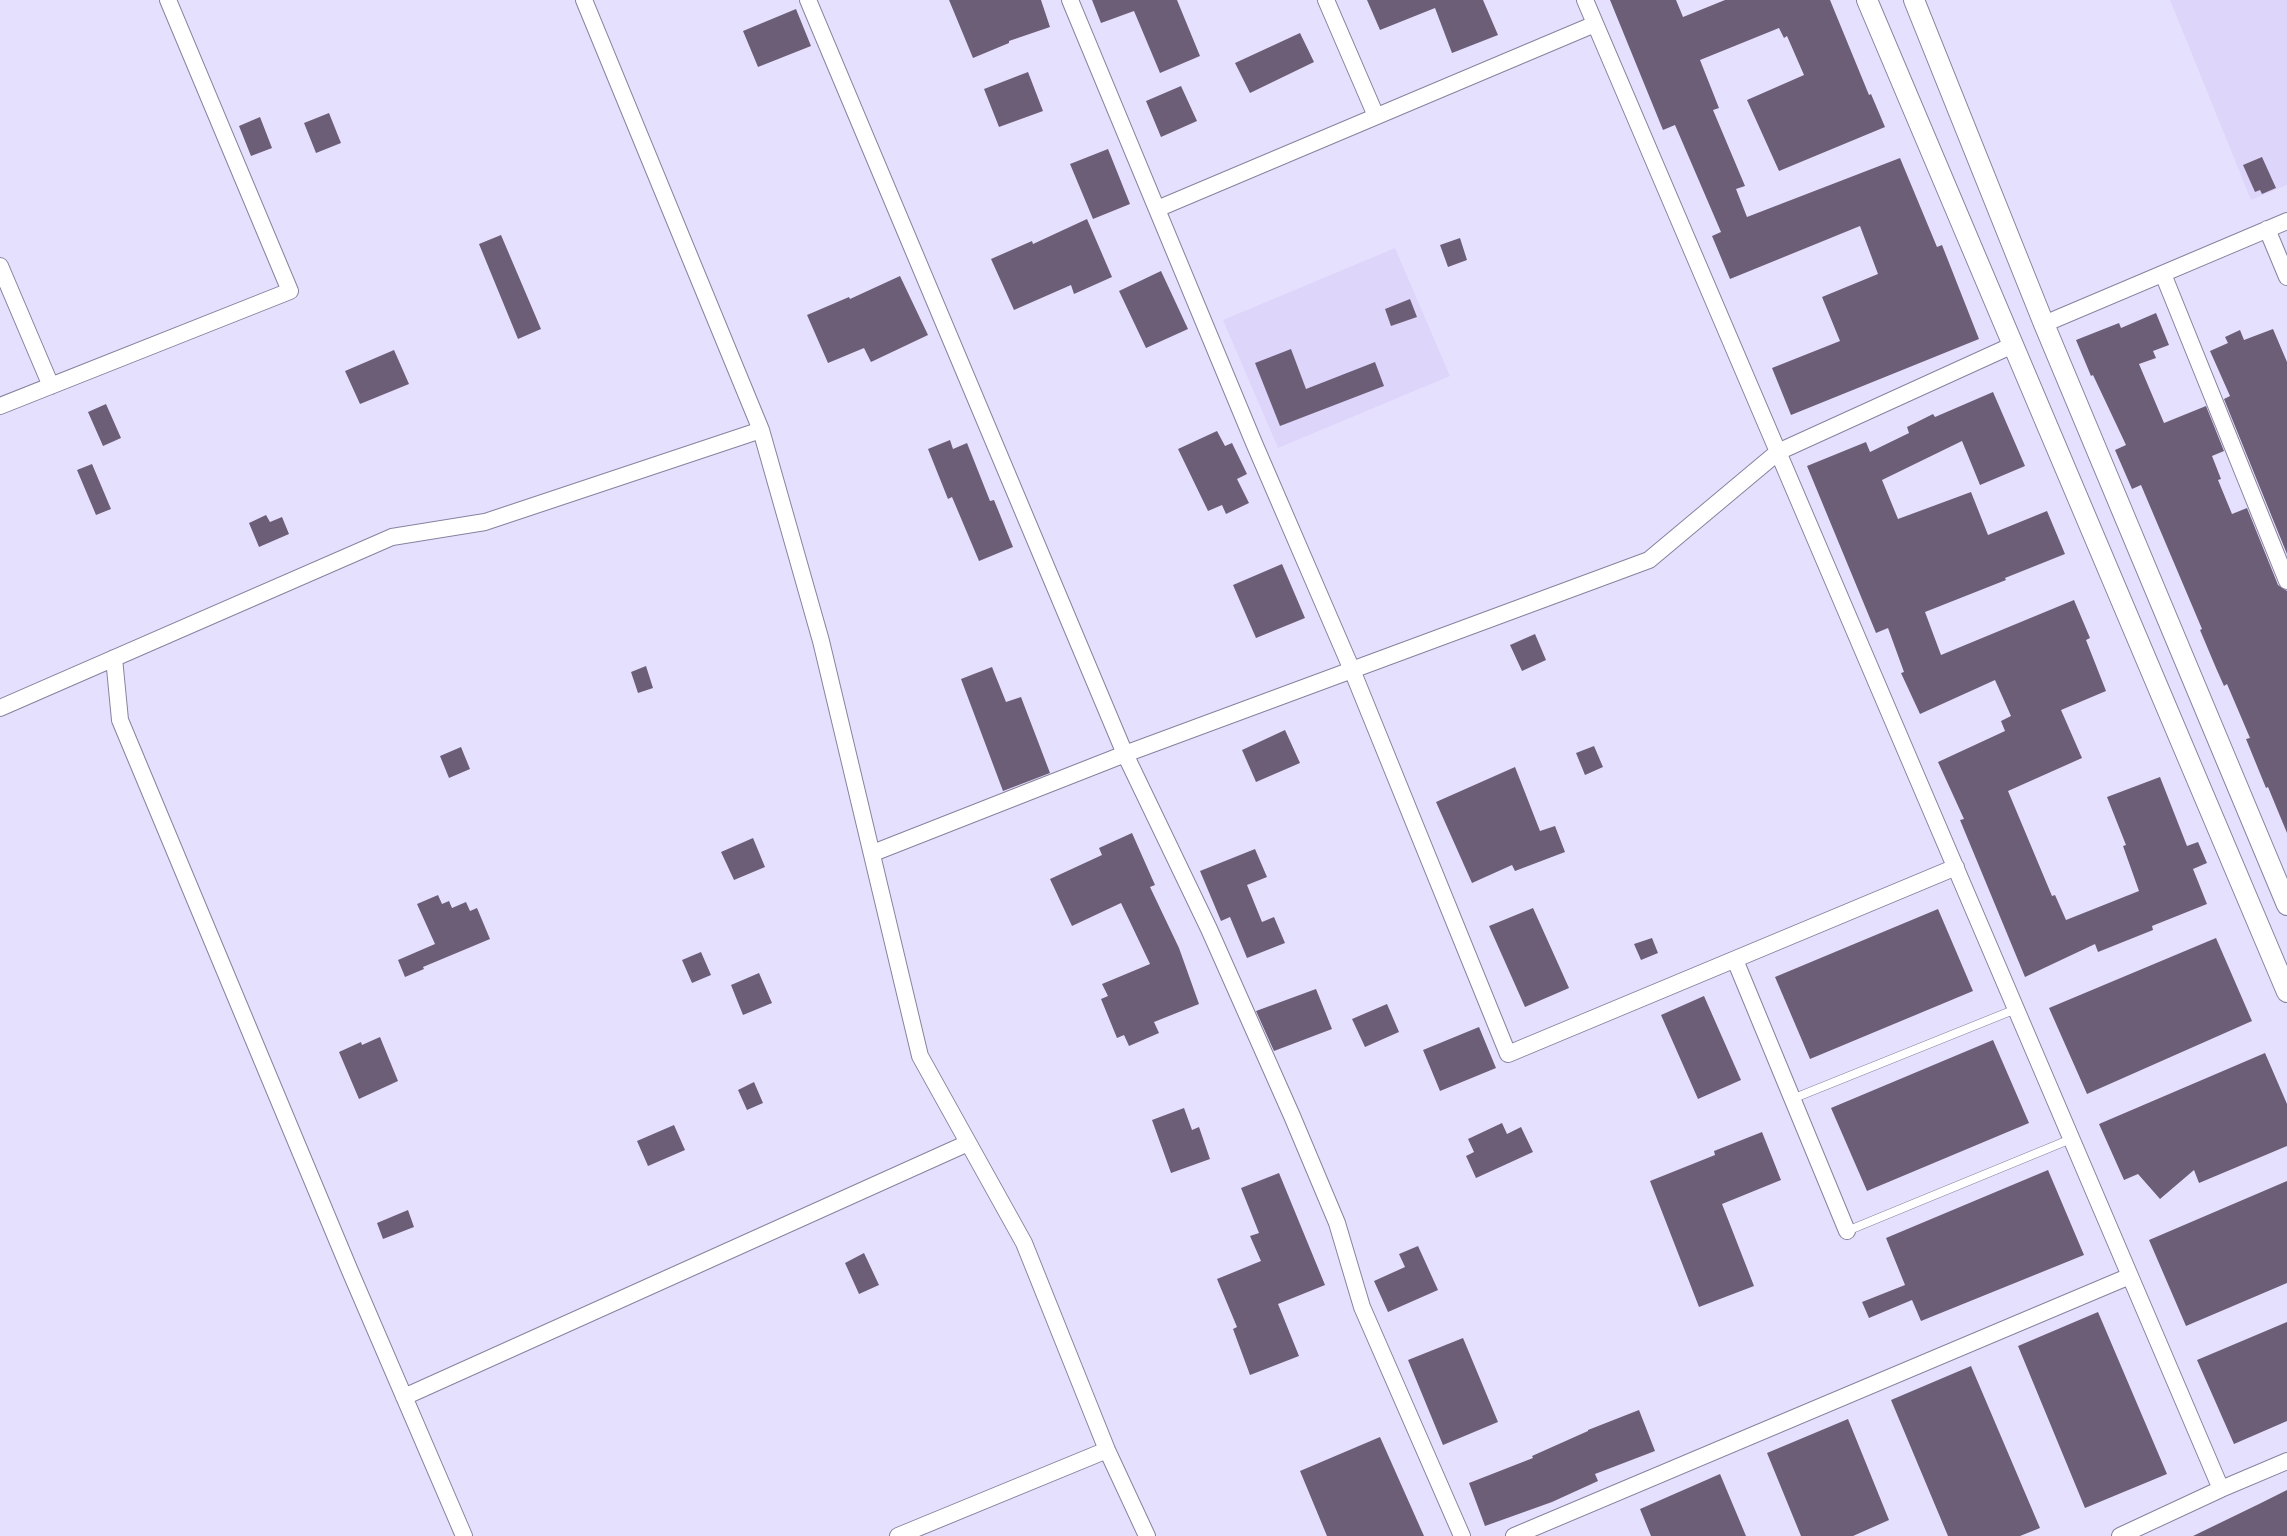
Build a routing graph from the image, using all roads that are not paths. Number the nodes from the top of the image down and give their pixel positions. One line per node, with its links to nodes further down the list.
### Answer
1 (168, 0): 19 (street)
2 (584, 0): 21 (street)
3 (808, 0): 27 (street)
4 (1070, 0): 11 (street)
5 (1326, 0): 10 (street)
6 (1585, 0): 9 (street)
7 (1867, 0): 18 (street)
8 (1914, 0): 17 (street)
9 (1595, 24): 10 (street); 22 (street)
10 (1376, 116): 11 (street)
11 (1157, 209): 25 (street)
12 (2287, 221): 13 (street)
13 (2267, 230): 15 (street); 16 (street)
14 (0, 266): 19 (street)
15 (2163, 274): 17 (street); 23 (street)
16 (2287, 277)
17 (2044, 324): 30 (street)
18 (2013, 345): 22 (street); 32 (street)
19 (50, 386): 20 (street)
20 (0, 406)
21 (761, 430): 24 (street); 28 (street)
22 (1778, 452): 25 (street); 29 (street)
23 (2287, 581)
24 (114, 658): 26 (street); 39 (street)
25 (1352, 670): 27 (street); 31 (street)
26 (0, 708)
27 (1125, 754): 28 (street); 46 (street)
28 (873, 853): 36 (street)
29 (1956, 867): 31 (street); 33 (street)
30 (2287, 905)
31 (1735, 960): 34 (street)
32 (2287, 992)
33 (2016, 1009): 34 (lane); 35 (street)
34 (1792, 1098): 37 (street)
35 (2072, 1139): 37 (lane); 38 (street)
36 (968, 1143): 39 (street); 40 (street)
37 (1846, 1231)
38 (2130, 1276): 42 (street); 47 (street)
39 (404, 1397): 43 (street)
40 (1107, 1450): 44 (street); 45 (street)
41 (2287, 1461): 42 (street)
42 (2221, 1489): 48 (street)
43 (464, 1536)
44 (898, 1536)
45 (1147, 1536)
46 (1462, 1536)
47 (1514, 1536)
48 (2120, 1536)

